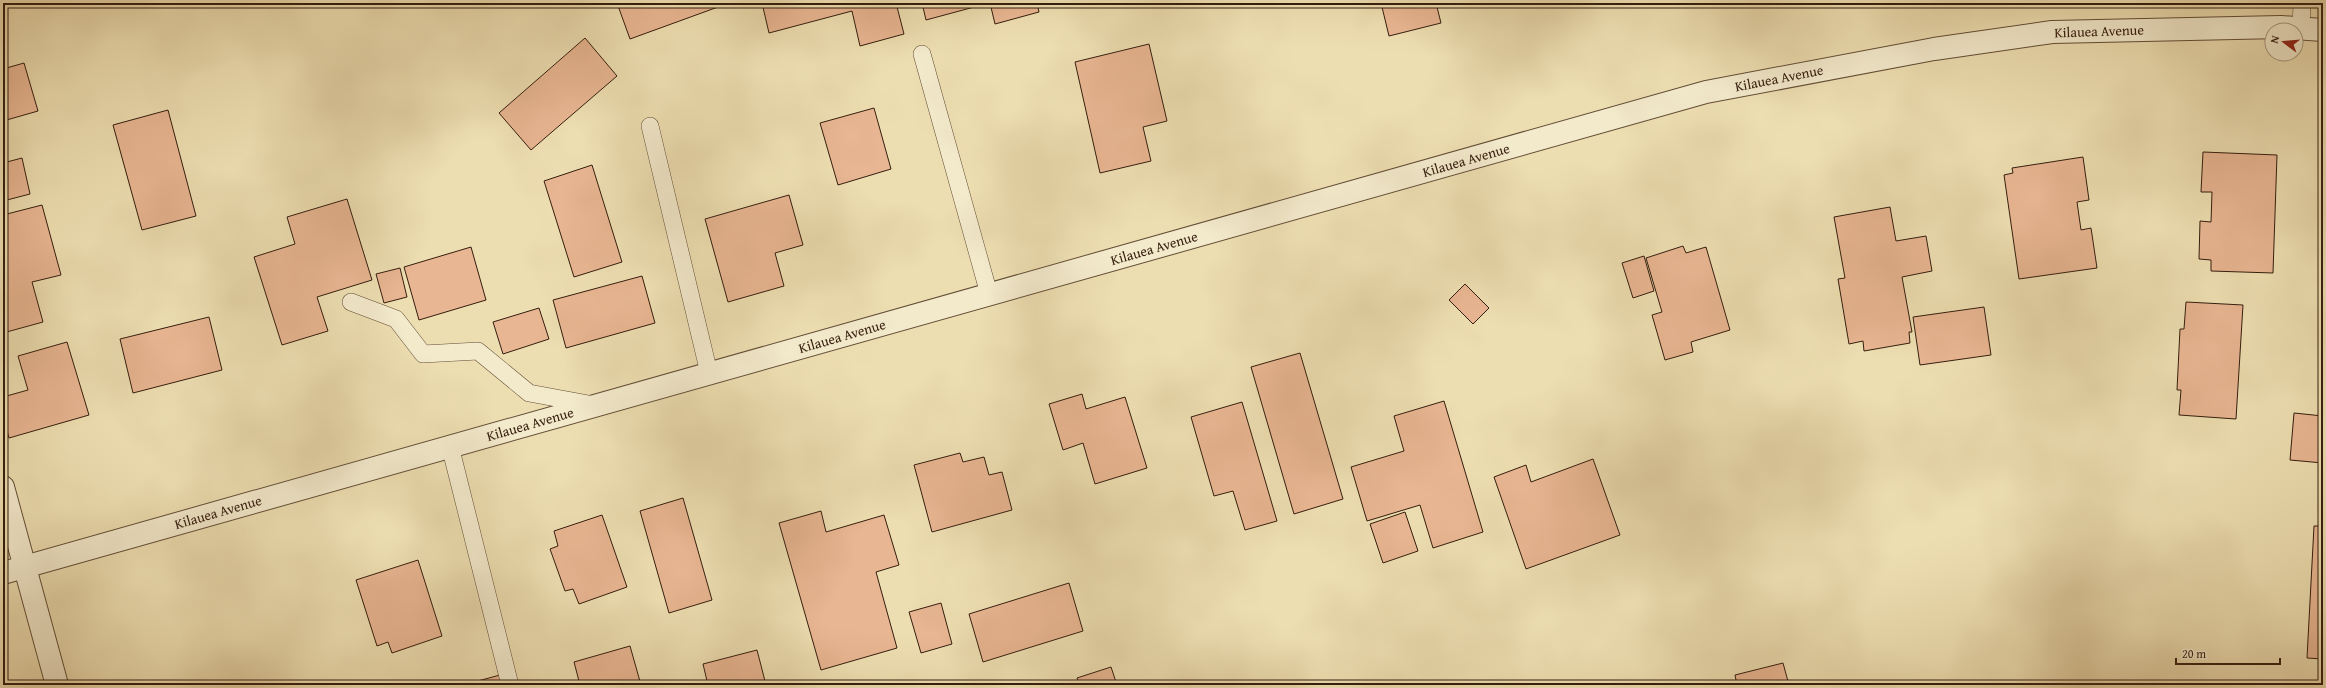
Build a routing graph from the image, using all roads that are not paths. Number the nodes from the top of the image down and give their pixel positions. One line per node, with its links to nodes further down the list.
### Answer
1 (2302, 3): 2 (lane)
2 (2301, 22)
3 (2264, 27): 8 (street, Kilauea Avenue)
4 (2304, 29): 5 (street, Kilauea Avenue)
5 (2323, 30)
6 (922, 54): 8 (lane)
7 (650, 126): 10 (lane)
8 (989, 294): 10 (street, Kilauea Avenue)
9 (351, 302): 11 (lane)
10 (709, 373): 11 (street, Kilauea Avenue)
11 (596, 405): 12 (street, Kilauea Avenue)
12 (450, 446): 14 (street, Kilauea Avenue); 17 (lane)
13 (3, 487): 14 (street)
14 (26, 566): 15 (street, Kilauea Avenue); 16 (street)
15 (3, 573)
16 (57, 685)
17 (510, 685)

